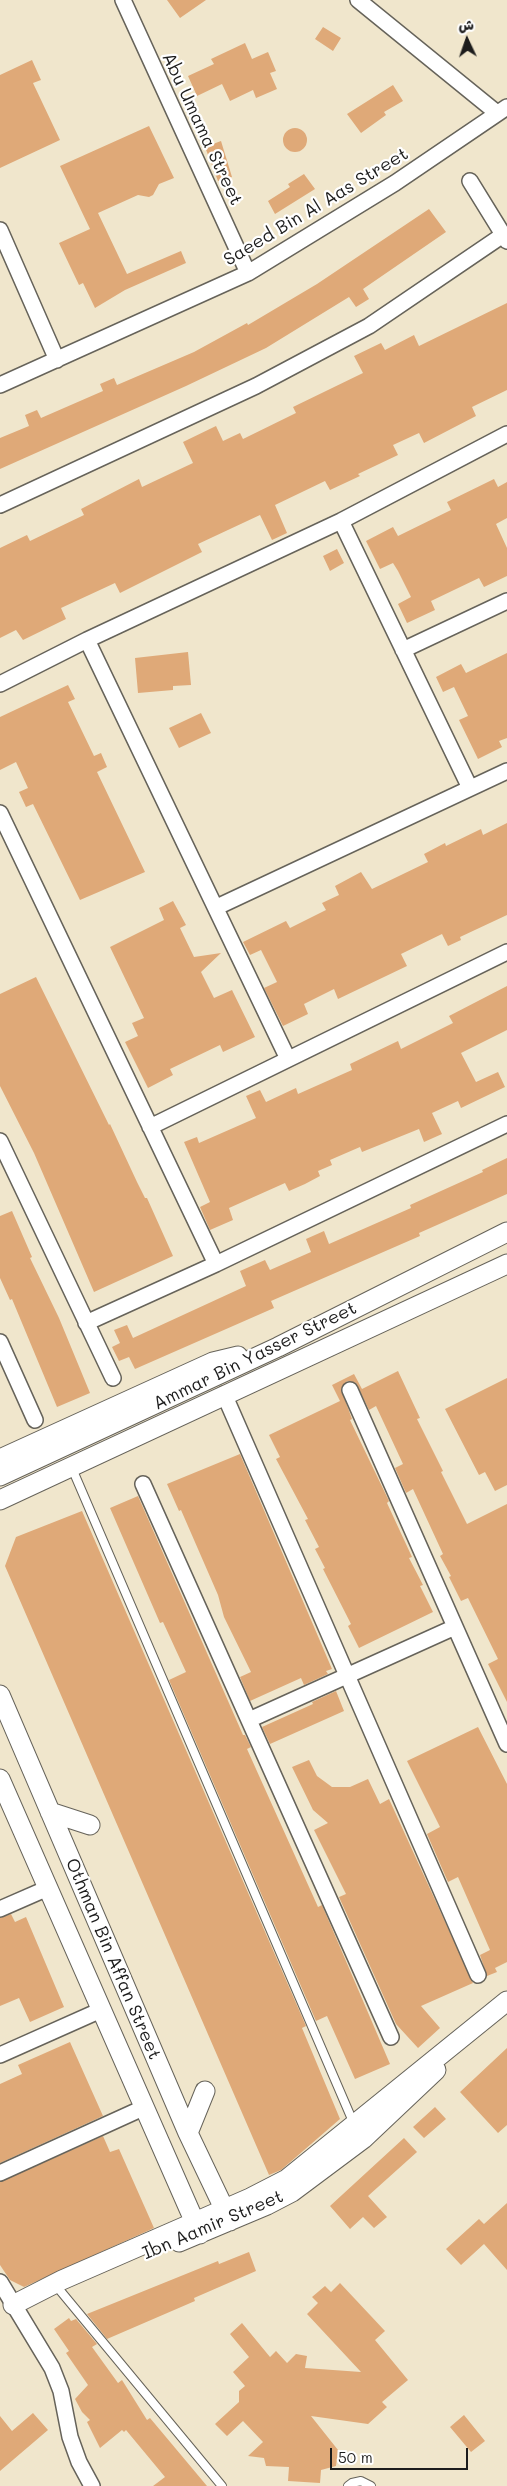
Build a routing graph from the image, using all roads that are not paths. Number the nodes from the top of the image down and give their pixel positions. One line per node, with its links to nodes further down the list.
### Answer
1 (123, 0): 7 (street, Abu Umama Street)
2 (358, 0): 3 (street)
3 (502, 110): 7 (street, Saeed Bin Al Aas Street)
4 (470, 181): 6 (street)
5 (0, 230): 8 (street)
6 (505, 238): 11 (street)
7 (248, 273): 8 (street, Saeed Bin Al Aas Street)
8 (57, 360): 9 (street, Saeed Bin Al Aas Street)
9 (0, 385)
10 (507, 434): 12 (street)
11 (0, 505)
12 (341, 521): 14 (street); 15 (street)
13 (507, 601): 15 (street)
14 (87, 640): 16 (street); 20 (street)
15 (403, 650): 18 (street)
16 (0, 684)
17 (507, 770): 18 (street)
18 (470, 788): 20 (street)
19 (0, 814): 24 (street)
20 (217, 907): 22 (street)
21 (507, 952): 22 (street)
22 (288, 1060): 24 (street)
23 (507, 1124): 27 (street)
24 (150, 1127): 27 (street)
25 (0, 1141): 29 (street)
26 (507, 1232): 31 (street, Ammar Bin Yasser Street)
27 (216, 1264): 29 (street)
28 (507, 1264): 34 (street, Ammar Bin Yasser Street)
29 (86, 1323): 32 (street)
30 (0, 1342): 35 (street)
31 (278, 1347): 36 (street); 38 (street, Ammar Bin Yasser Street)
32 (113, 1378)
33 (350, 1390): 41 (street)
34 (224, 1394): 37 (street, Ammar Bin Yasser Street); 42 (street)
35 (35, 1420)
36 (0, 1459)
37 (71, 1466): 40 (street, Ammar Bin Yasser Street); 58 (lane)
38 (0, 1476)
39 (143, 1484): 44 (street)
40 (0, 1500)
41 (455, 1627): 42 (street); 45 (street)
42 (348, 1677): 44 (street); 51 (street)
43 (0, 1695): 47 (street, Othman Bin Affan Street)
44 (249, 1720): 54 (street)
45 (507, 1744)
46 (0, 1779): 49 (street, Othman Bin Affan Street)
47 (50, 1812): 48 (street); 59 (street, Othman Bin Affan Street)
48 (90, 1825)
49 (48, 1888): 50 (street); 53 (street, Othman Bin Affan Street)
50 (0, 1909)
51 (478, 1975)
52 (507, 2001): 58 (street, Ibn Aamir Street)
53 (101, 2010): 55 (street); 57 (street, Othman Bin Affan Street)
54 (391, 2037)
55 (0, 2055)
56 (205, 2091): 59 (street)
57 (143, 2108): 60 (street); 62 (street, Othman Bin Affan Street)
58 (359, 2132): 61 (street, Ibn Aamir Street)
59 (188, 2133): 61 (street, Othman Bin Affan Street)
60 (0, 2173)
61 (227, 2215): 62 (street, Ibn Aamir Street)
62 (197, 2228): 64 (street, Ibn Aamir Street); 65 (street, Ibn Aamir Street)
63 (0, 2282): 65 (street)
64 (58, 2288): 65 (street, Ibn Aamir Street); 67 (lane)
65 (6, 2308): 66 (street)
66 (91, 2486)
67 (222, 2486)
68 (348, 2486): 69 (lane)
69 (371, 2486)

